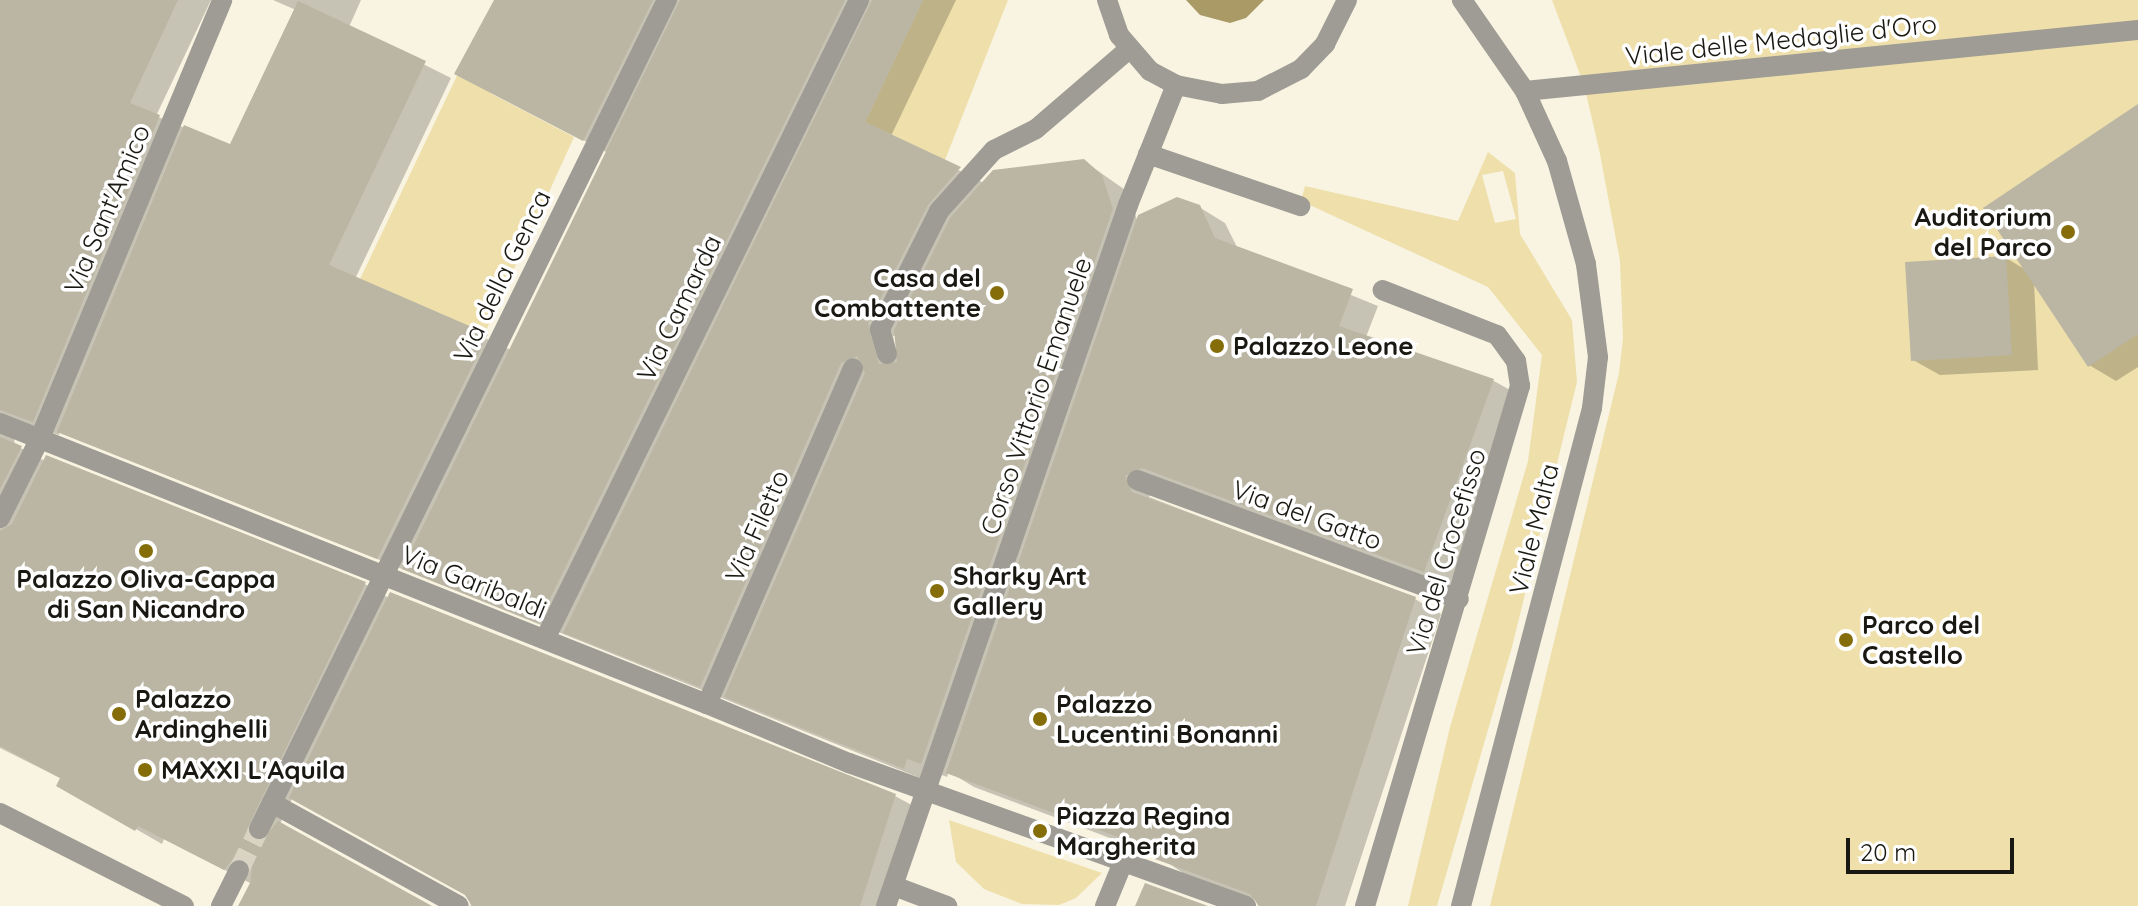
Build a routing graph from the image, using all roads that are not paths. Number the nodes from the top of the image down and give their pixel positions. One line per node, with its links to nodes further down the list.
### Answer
1 (222, 0): 17 (street, Via Sant'Amico)
2 (667, 0): 20 (street, Via della Genca)
3 (859, 0): 22 (street, Via Camarda)
4 (1107, 0): 8 (street)
5 (1347, 0): 9 (street)
6 (1462, 0): 10 (street, Viale Malta)
7 (2138, 30): 10 (street, Viale delle Medaglie d'Oro)
8 (1128, 50): 9 (street); 14 (street)
9 (1176, 85): 11 (street, Corso Vittorio Emanuele)
10 (1525, 91): 39 (street, Viale Malta)
11 (1148, 154): 12 (street); 24 (street, Corso Vittorio Emanuele)
12 (1300, 206)
13 (1382, 290): 21 (street, Via del Crocefisso)
14 (887, 354)
15 (853, 368): 23 (street, Via Filetto)
16 (0, 423): 17 (street, Via Garibaldi)
17 (40, 438): 19 (street, Via Sant'Amico); 20 (street, Via Garibaldi)
18 (1137, 480): 21 (street, Via del Gatto)
19 (0, 518)
20 (386, 575): 22 (street, Via Garibaldi); 25 (street, Via della Genca)
21 (1459, 599): 38 (street, Via del Crocefisso)
22 (545, 639): 23 (street, Via Garibaldi)
23 (707, 704): 24 (street, Via Garibaldi)
24 (928, 791): 28 (street); 30 (street, Corso Vittorio Emanuele)
25 (272, 803): 27 (street, Via della Genca); 33 (street)
26 (0, 813): 31 (street)
27 (259, 829)
28 (1124, 860): 36 (street); 37 (street)
29 (239, 870): 32 (street)
30 (894, 886): 34 (street, Corso Vittorio Emanuele); 35 (street)
31 (184, 906)
32 (221, 906)
33 (459, 906)
34 (886, 906)
35 (947, 906)
36 (1105, 906)
37 (1246, 906)
38 (1365, 906)
39 (1461, 906)

